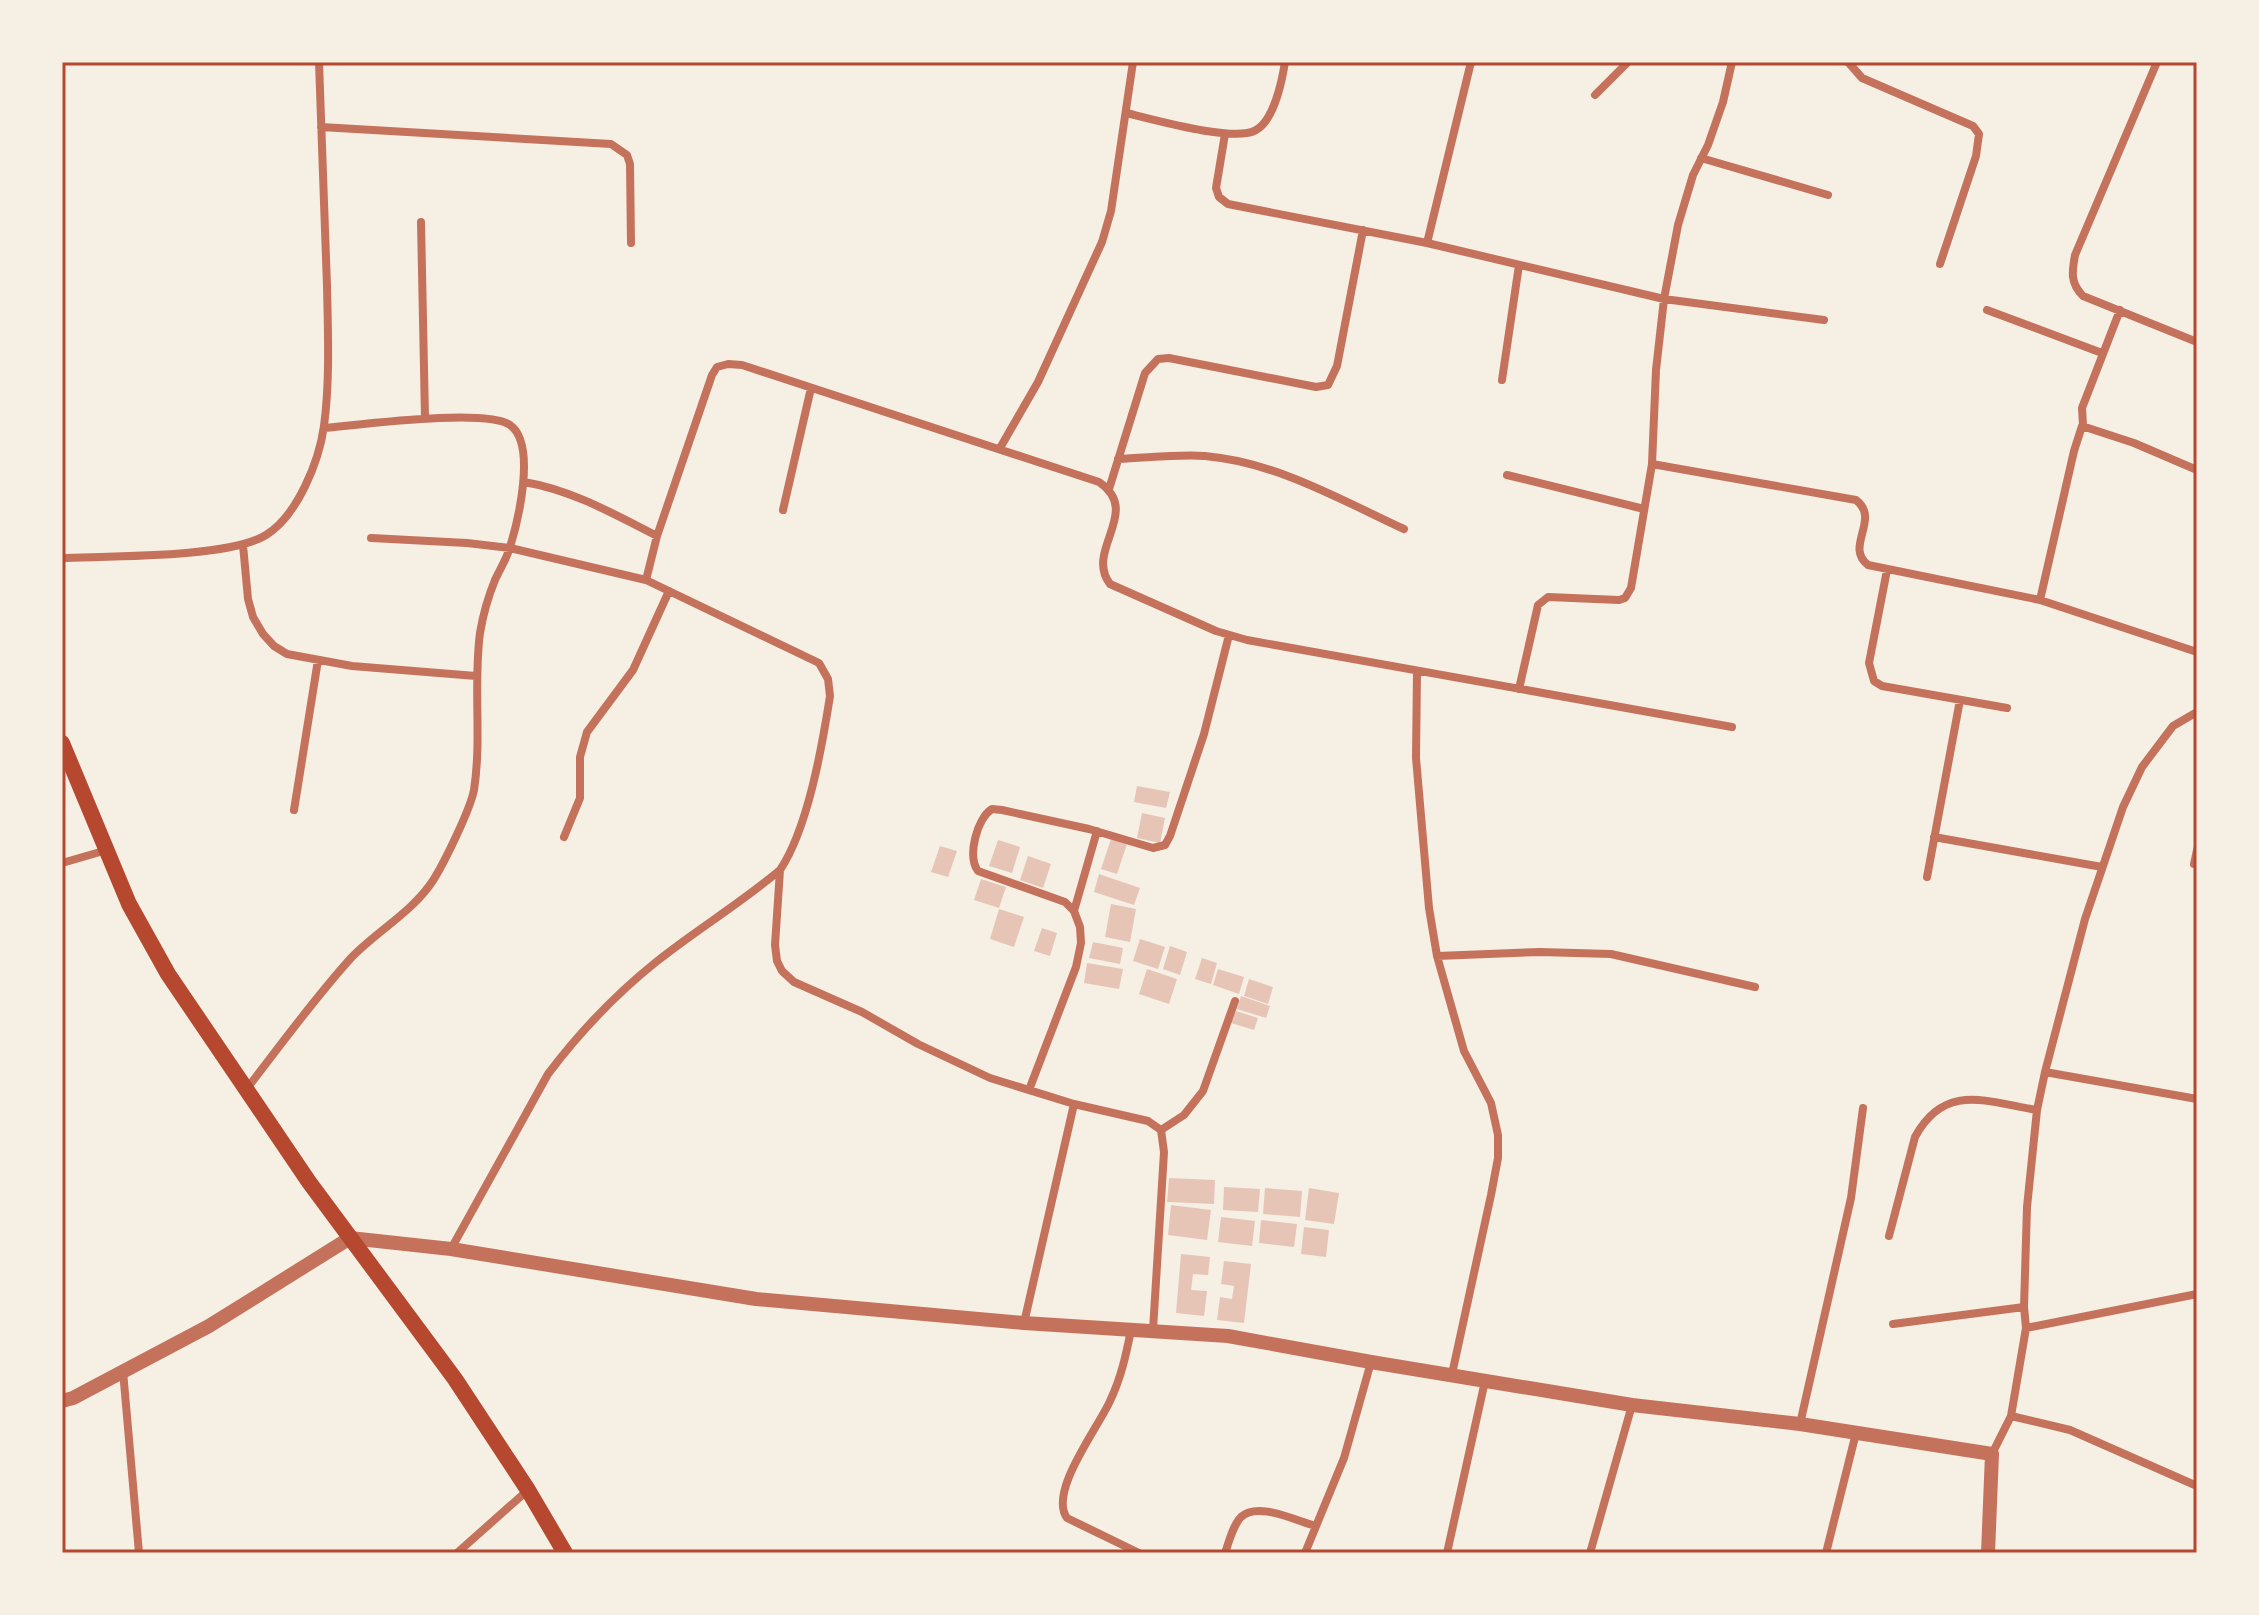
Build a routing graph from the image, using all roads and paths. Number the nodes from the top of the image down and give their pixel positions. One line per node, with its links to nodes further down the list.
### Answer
1 (319, 62): 11 (street)
2 (1133, 62): 10 (street)
3 (1285, 62): 12 (street)
4 (1471, 62): 18 (street)
5 (1628, 62): 9 (street)
6 (1732, 62): 13 (street)
7 (1848, 62): 19 (street)
8 (2157, 62): 23 (street)
9 (1595, 95)
10 (1126, 113): 12 (street); 32 (street)
11 (321, 127): 17 (street); 31 (street)
12 (1225, 134): 16 (street)
13 (1701, 158): 14 (street); 21 (street)
14 (1828, 195)
15 (421, 222): 29 (street)
16 (1363, 230): 18 (street); 33 (street)
17 (631, 243)
18 (1427, 243): 20 (street)
19 (1940, 264)
20 (1519, 265): 21 (street); 27 (street)
21 (1664, 299): 24 (street); 34 (street)
22 (1987, 310): 26 (street)
23 (2120, 310): 25 (street); 26 (street)
24 (1824, 320)
25 (2197, 342)
26 (2102, 353): 30 (street)
27 (1502, 380)
28 (811, 388): 32 (street); 40 (street); 42 (street)
29 (425, 418): 31 (street); 37 (street)
30 (2083, 425): 35 (street); 50 (street)
31 (324, 428): 44 (street)
32 (1000, 448): 38 (street)
33 (1118, 459): 38 (street); 41 (street)
34 (1652, 464): 39 (street); 47 (street)
35 (2197, 470)
36 (1507, 475): 39 (street)
37 (524, 482): 42 (street); 45 (street)
38 (1109, 489): 51 (street)
39 (1644, 509): 56 (street)
40 (783, 510)
41 (1404, 529)
42 (657, 536): 48 (street)
43 (371, 538): 45 (street)
44 (243, 545): 46 (street); 53 (street)
45 (510, 548): 48 (street); 55 (street)
46 (62, 558)
47 (1887, 570): 50 (street); 57 (street)
48 (646, 580): 49 (street)
49 (669, 591): 64 (street); 71 (street)
50 (2040, 600): 52 (street)
51 (1229, 635): 54 (street); 63 (street)
52 (2197, 652)
53 (318, 660): 55 (street); 62 (street)
54 (1417, 671): 56 (street); 74 (street)
55 (476, 676): 79 (street)
56 (1519, 689): 60 (street)
57 (1960, 700): 58 (street); 65 (street)
58 (2007, 708)
59 (2197, 712): 70 (street)
60 (1732, 727)
61 (62, 743): 66 (main road)
62 (294, 810)
63 (1097, 831): 73 (street); 73 (street)
64 (564, 837)
65 (1934, 837): 70 (street); 72 (street)
66 (107, 850): 68 (street); 79 (main road)
67 (2197, 850): 69 (street)
68 (62, 863)
69 (2194, 864)
70 (2102, 867): 77 (street)
71 (780, 870): 78 (street); 87 (street)
72 (1927, 877)
73 (1074, 911): 78 (street)
74 (1437, 956): 75 (street); 97 (street)
75 (1755, 987)
76 (1235, 1001): 84 (street)
77 (2045, 1072): 80 (street); 83 (street)
78 (1029, 1090): 81 (street)
79 (245, 1091): 86 (main road)
80 (2197, 1099)
81 (1074, 1104): 84 (street); 90 (street)
82 (1863, 1108): 102 (street)
83 (2037, 1110): 85 (street); 89 (street)
84 (1161, 1130): 94 (street)
85 (1889, 1236)
86 (350, 1238): 87 (street); 96 (street); 106 (main road)
87 (451, 1249): 90 (street)
88 (2197, 1294): 92 (street)
89 (2024, 1307): 91 (street); 92 (street)
90 (1024, 1323): 93 (street)
91 (1893, 1324)
92 (2026, 1328): 101 (street)
93 (1131, 1330): 94 (street); 111 (street)
94 (1153, 1330): 95 (street)
95 (1371, 1362): 97 (street); 107 (street)
96 (123, 1371): 99 (street); 108 (street)
97 (1452, 1374): 98 (street)
98 (1485, 1381): 100 (street); 114 (street)
99 (62, 1401)
100 (1632, 1405): 102 (street); 115 (street)
101 (2011, 1416): 104 (street); 105 (street)
102 (1800, 1424): 103 (street)
103 (1856, 1433): 104 (street); 116 (street)
104 (1992, 1454): 117 (street)
105 (2197, 1486)
106 (528, 1490): 109 (street); 110 (main road)
107 (1316, 1526): 112 (street); 113 (street)
108 (139, 1553)
109 (457, 1553)
110 (565, 1553)
111 (1139, 1553)
112 (1225, 1553)
113 (1305, 1553)
114 (1447, 1553)
115 (1590, 1553)
116 (1826, 1553)
117 (1988, 1553)

